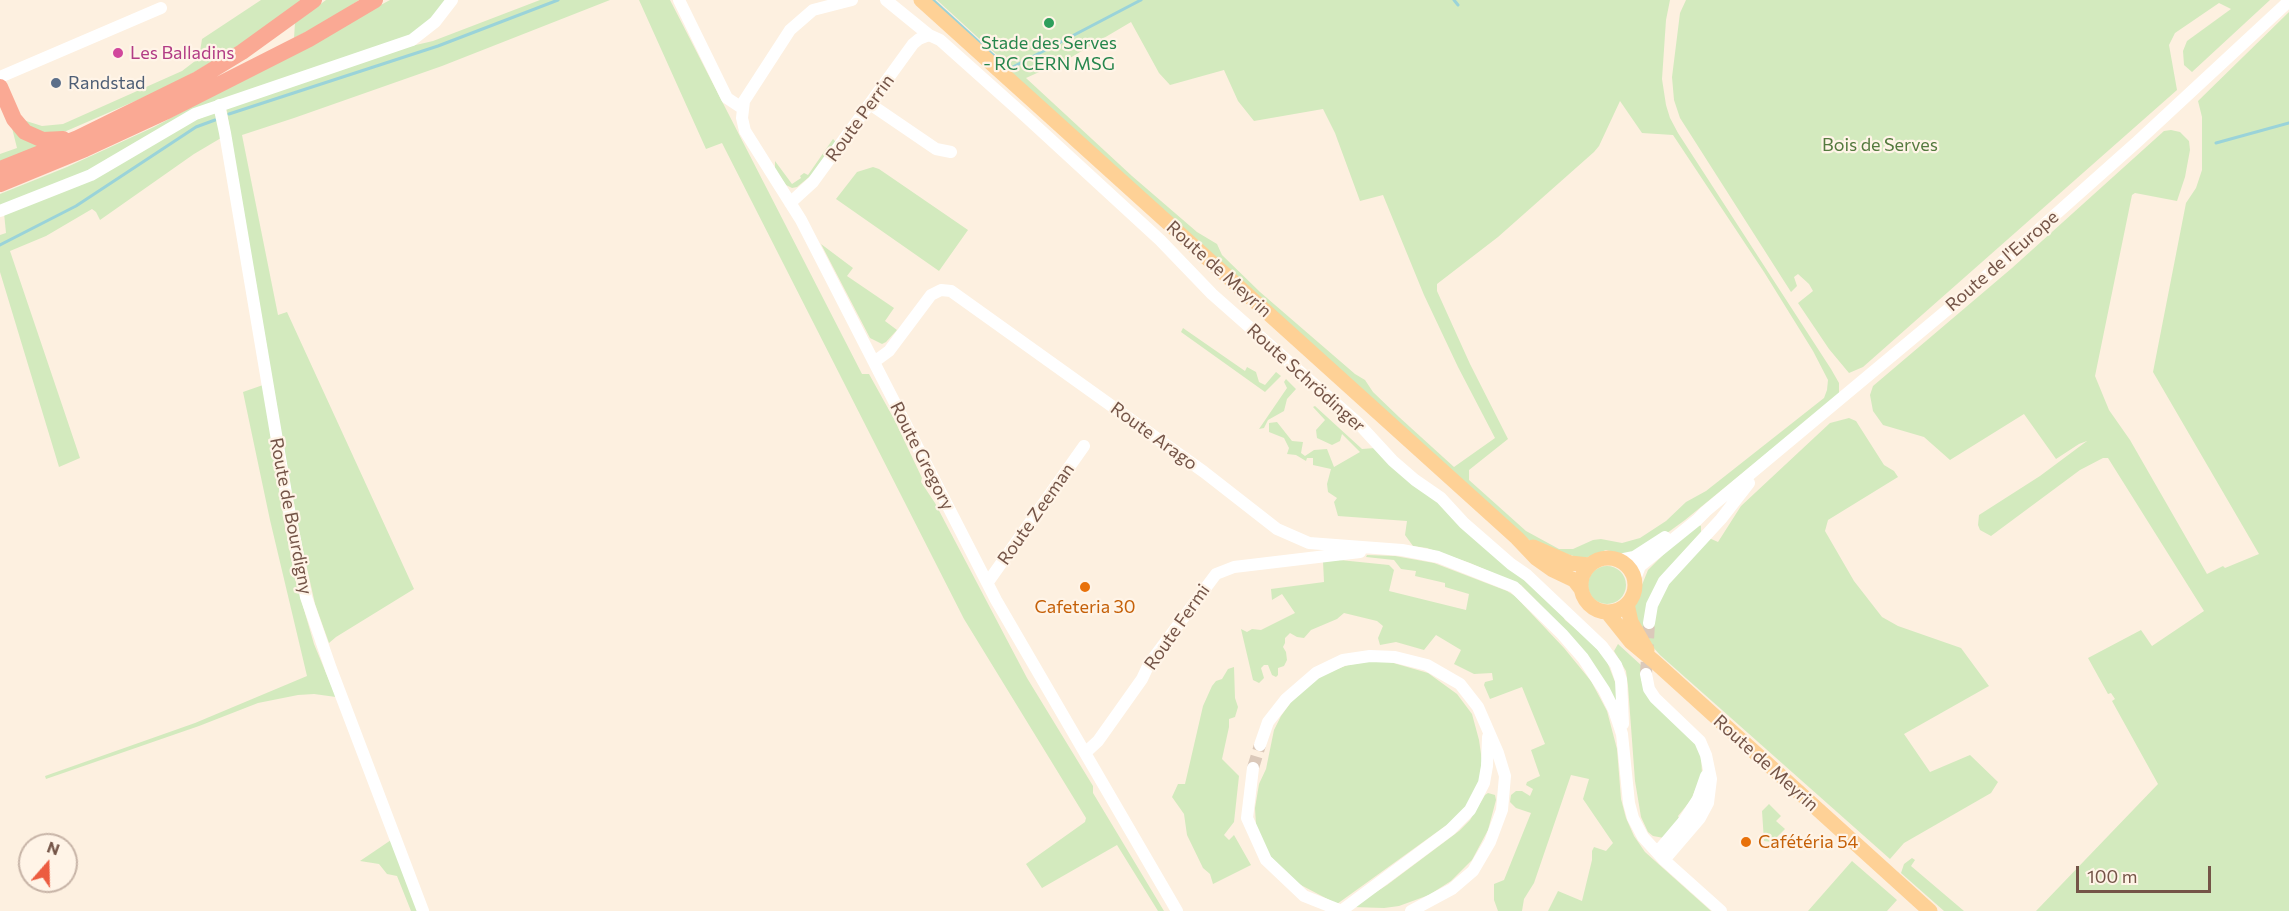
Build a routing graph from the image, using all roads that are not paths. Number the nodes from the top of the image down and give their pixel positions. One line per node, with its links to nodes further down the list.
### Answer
1 (314, 0): 16 (highway)
2 (375, 0): 19 (highway)
3 (452, 0): 14 (street)
4 (679, 0): 15 (street)
5 (852, 0): 15 (street)
6 (886, 0): 10 (street, Route Schrödinger)
7 (921, 0): 27 (main road, Route de Meyrin)
8 (2289, 1): 24 (street, Route de l'Europe)
9 (161, 8): 11 (street)
10 (929, 35): 13 (street, Route Perrin); 39 (street, Route Schrödinger)
11 (0, 77)
12 (0, 87): 16 (highway)
13 (870, 104): 17 (street); 20 (street, Route Perrin)
14 (219, 105): 21 (street); 46 (street, Route de Bourdigny)
15 (742, 108): 20 (street, Route Gregory)
16 (78, 138): 18 (highway)
17 (951, 152)
18 (0, 169)
19 (0, 184)
20 (790, 203): 22 (street, Route Gregory)
21 (0, 211)
22 (874, 362): 28 (street, Route Arago); 31 (street, Route Gregory)
23 (1084, 446): 31 (street, Route Zeeman)
24 (1771, 457): 25 (street, Route de l'Europe); 26 (street)
25 (1706, 511): 26 (street); 29 (street, Route de l'Europe); 32 (street, Route de l'Europe)
26 (1710, 529): 36 (street)
27 (1517, 538): 30 (main road, Route de Meyrin); 33 (main road, Route de Meyrin)
28 (1376, 549): 39 (street); 41 (street, Route Fermi)
29 (1619, 560): 30 (main road); 32 (main road)
30 (1589, 565): 33 (main road)
31 (988, 582): 41 (street, Route Gregory)
32 (1634, 582): 34 (main road)
33 (1581, 589): 35 (main road)
34 (1627, 604): 35 (main road); 37 (main road, Route de Meyrin)
35 (1607, 612): 37 (main road, Route de Meyrin)
36 (1649, 623)
37 (1651, 668): 42 (street); 51 (main road, Route de Meyrin)
38 (1488, 733): 40 (street); 48 (street); 49 (street)
39 (1622, 734): 44 (street)
40 (1260, 745)
41 (1085, 753): 47 (street, Route Gregory)
42 (1708, 763): 44 (street); 45 (street)
43 (1253, 768): 48 (street)
44 (1655, 850): 45 (street)
45 (1664, 860): 50 (street)
46 (423, 911)
47 (1177, 911)
48 (1342, 911)
49 (1411, 911)
50 (1721, 911)
51 (1930, 911)

